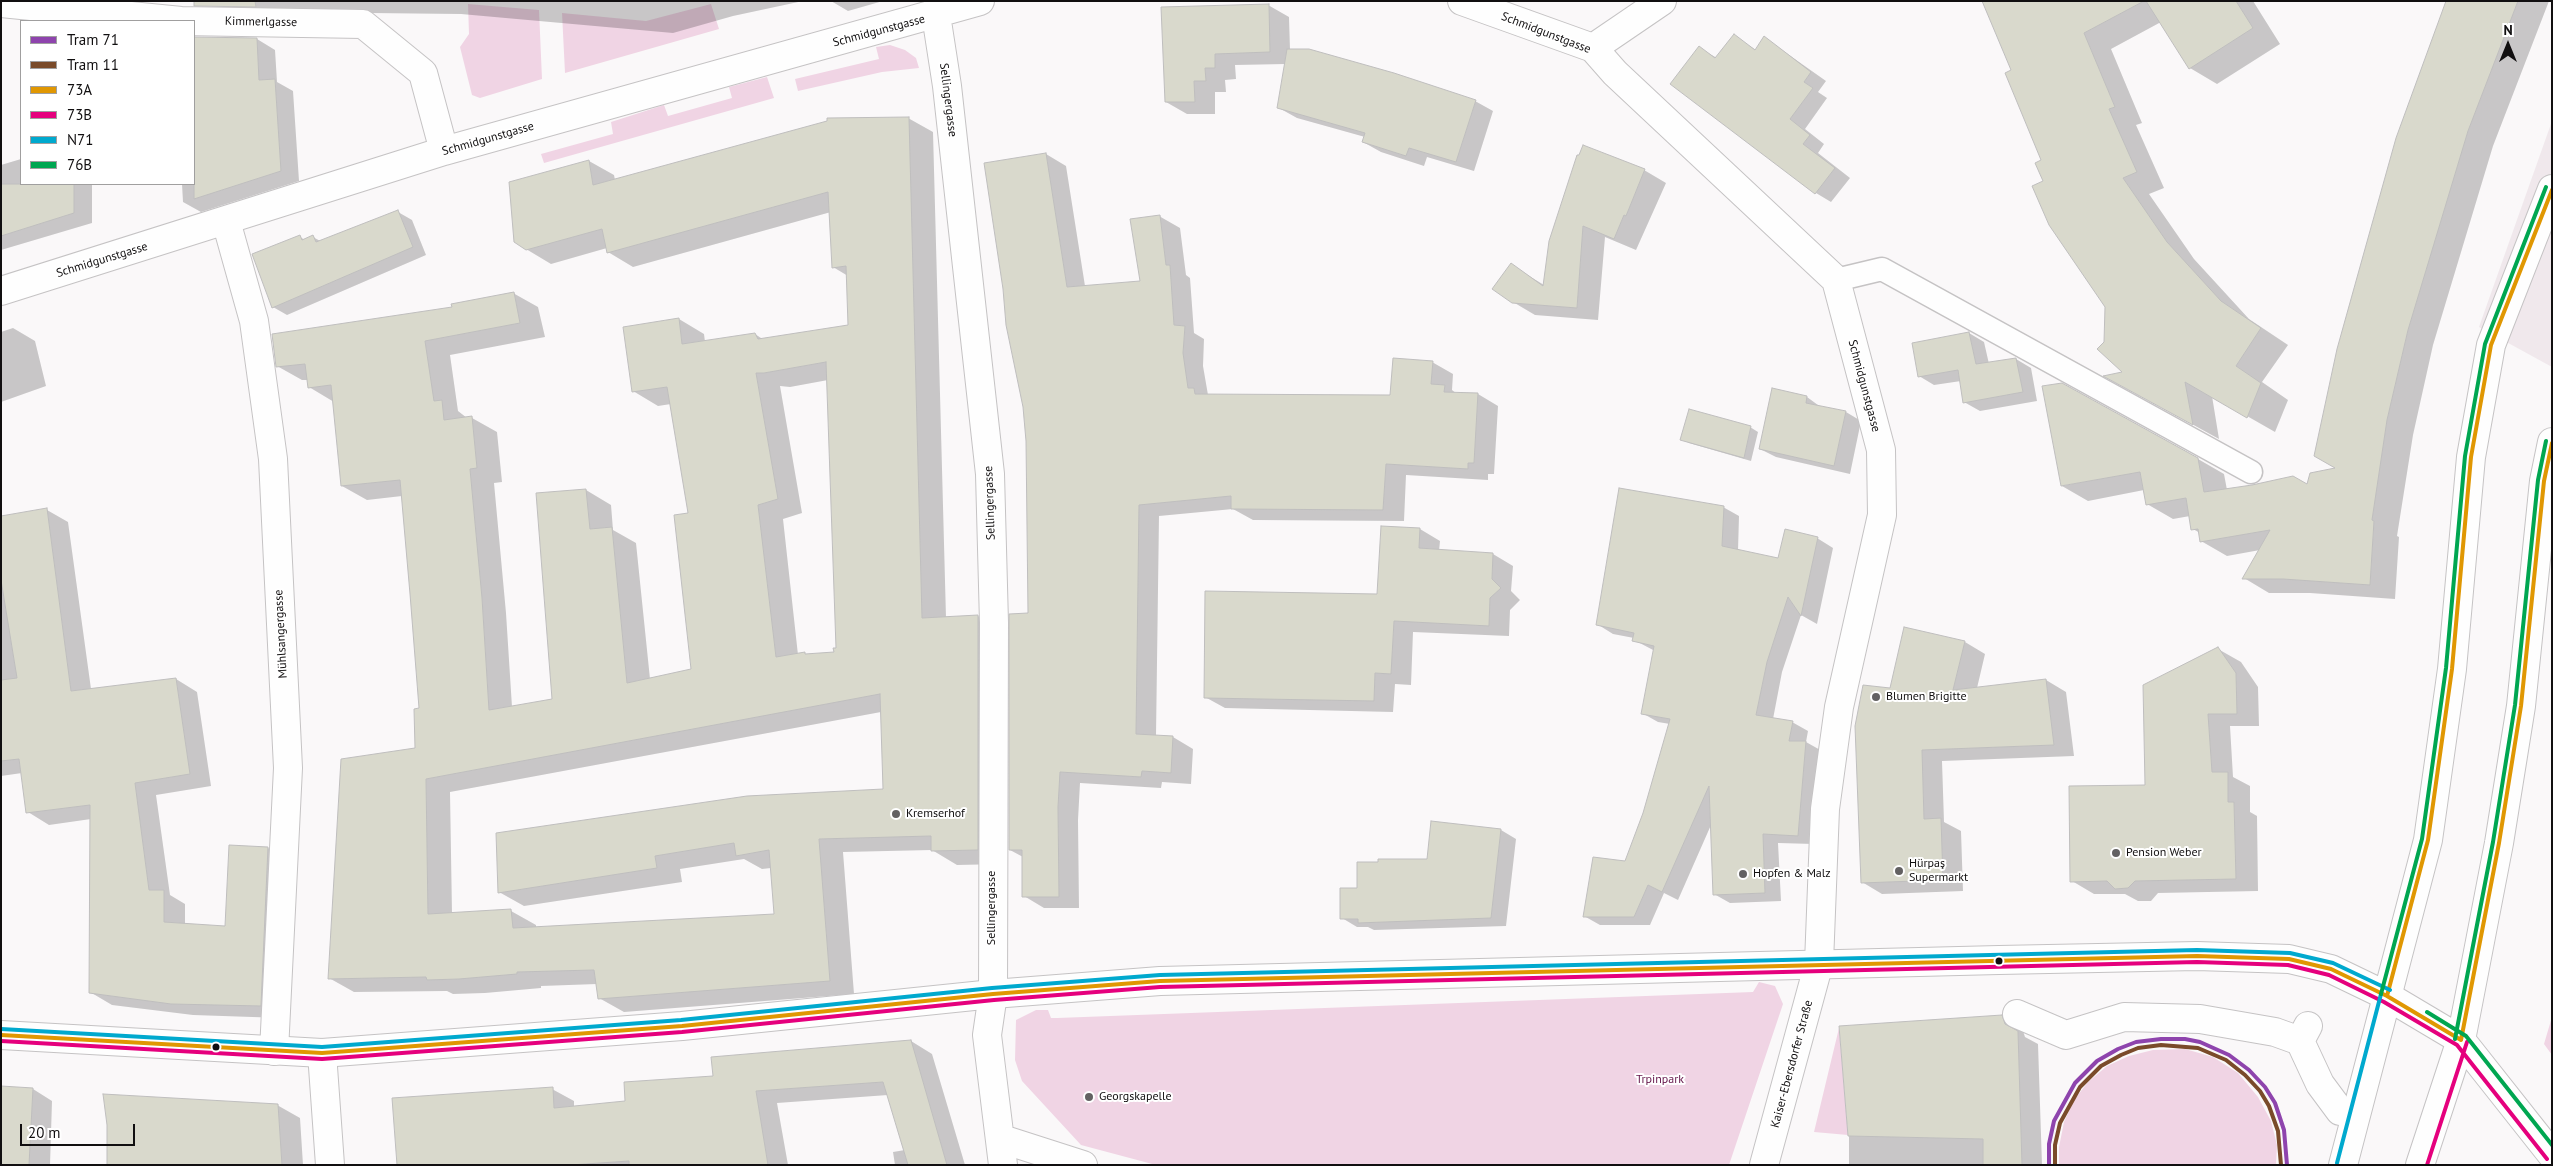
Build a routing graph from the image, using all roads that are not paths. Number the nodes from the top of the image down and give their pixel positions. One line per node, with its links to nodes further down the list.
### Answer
1 (980, 1): 5 (street, Schmidgunstgasse)
2 (1462, 1): 8 (street, Schmidgunstgasse)
3 (1662, 1): 8 (street)
4 (1, 3): 6 (street, Kimmerlgasse)
5 (936, 15): 9 (street, Schmidgunstgasse); 17 (street, Sellingergasse)
6 (171, 20)
7 (195, 21): 9 (street, Kimmerlgasse)
8 (1593, 48): 12 (street, Schmidgunstgasse)
9 (444, 151): 11 (street, Schmidgunstgasse)
10 (2552, 189): 18 (street)
11 (226, 221): 13 (street, Schmidgunstgasse); 22 (street, Mühlsangergasse)
12 (1836, 280): 15 (lane); 16 (street, Schmidgunstgasse)
13 (1, 292)
14 (2552, 442): 21 (street)
15 (2251, 472)
16 (1819, 963): 17 (street); 18 (street); 29 (street, Kaiser-Ebersdorfer Straße)
17 (993, 994): 23 (street); 25 (street)
18 (2387, 996): 21 (street); 30 (street)
19 (2017, 1014): 24 (street)
20 (1, 1035): 22 (street)
21 (2461, 1040): 26 (street); 31 (street)
22 (274, 1051): 23 (street)
23 (322, 1053): 27 (street)
24 (2340, 1111)
25 (1002, 1152): 28 (street)
26 (2552, 1155)
27 (330, 1165)
28 (1083, 1165)
29 (1764, 1165)
30 (2343, 1165)
31 (2420, 1165)

